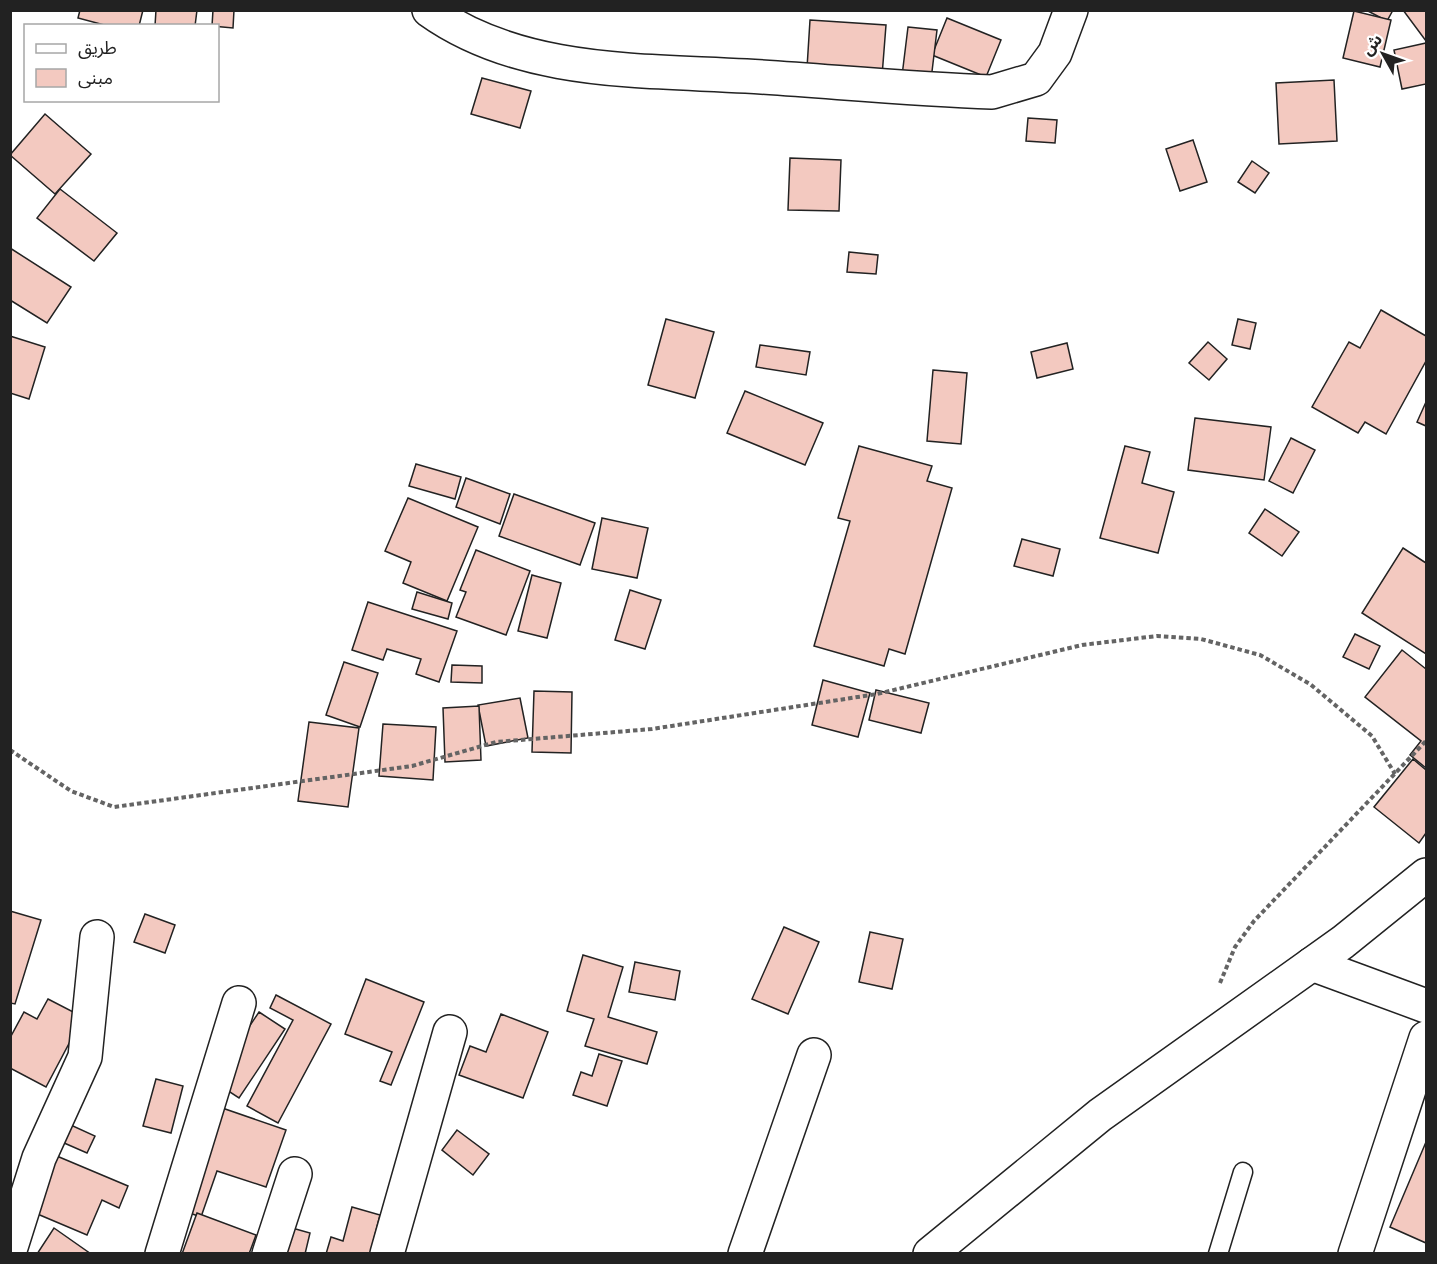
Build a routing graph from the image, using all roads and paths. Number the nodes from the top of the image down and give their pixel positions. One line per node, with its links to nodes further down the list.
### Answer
1 (429, 10): 2 (street)
2 (1071, 10)
3 (1426, 741): 5 (path)
4 (10, 750): 5 (path)
5 (1395, 774): 12 (path)
6 (1426, 875): 8 (street)
7 (97, 937): 17 (street)
8 (1312, 964): 10 (street); 12 (street)
9 (239, 1003): 18 (street)
10 (1426, 1006)
11 (450, 1032): 20 (street)
12 (1210, 1035): 22 (street)
13 (1426, 1038): 24 (street)
14 (814, 1054): 21 (street)
15 (1243, 1173): 23 (lane)
16 (294, 1174): 19 (street)
17 (10, 1250)
18 (162, 1254)
19 (269, 1254)
20 (387, 1254)
21 (745, 1254)
22 (930, 1254)
23 (1218, 1254)
24 (1355, 1254)

